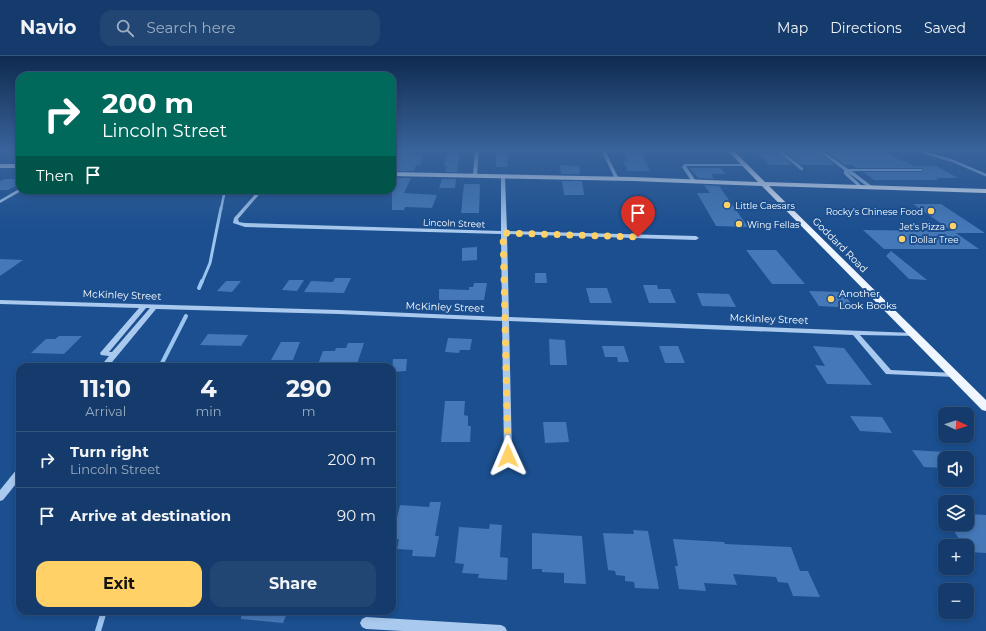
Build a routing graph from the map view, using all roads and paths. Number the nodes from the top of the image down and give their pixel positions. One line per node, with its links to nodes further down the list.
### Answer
1 (503, 176): 16 (street)
2 (535, 177): 7 (main road)
3 (691, 177): 8 (street)
4 (757, 177): 9 (main road, Goddard Road)
5 (849, 177): 10 (street)
6 (857, 177): 11 (street)
7 (617, 179): 8 (main road)
8 (694, 181): 9 (main road)
9 (764, 184): 10 (main road); 23 (main road, Goddard Road)
10 (861, 188): 11 (main road)
11 (871, 188): 12 (main road)
12 (986, 190)
13 (16, 193): 15 (street)
14 (258, 194): 16 (street, Lincoln Street)
15 (0, 202)
16 (503, 233): 17 (street, Lincoln Street); 21 (street)
17 (696, 238)
18 (0, 302): 19 (street, McKinley Street)
19 (144, 306): 20 (street, McKinley Street); 24 (street)
20 (155, 306): 21 (street, McKinley Street); 24 (street)
21 (505, 319): 22 (street, McKinley Street); 28 (street)
22 (854, 332): 23 (street, McKinley Street); 26 (street)
23 (914, 335): 26 (main road, Goddard Road)
24 (114, 354): 25 (street)
25 (107, 363)
26 (954, 375): 27 (main road, Goddard Road)
27 (986, 407)
28 (508, 456)
29 (16, 477): 30 (street)
30 (0, 497)
31 (366, 623): 32 (street)
32 (501, 631)

